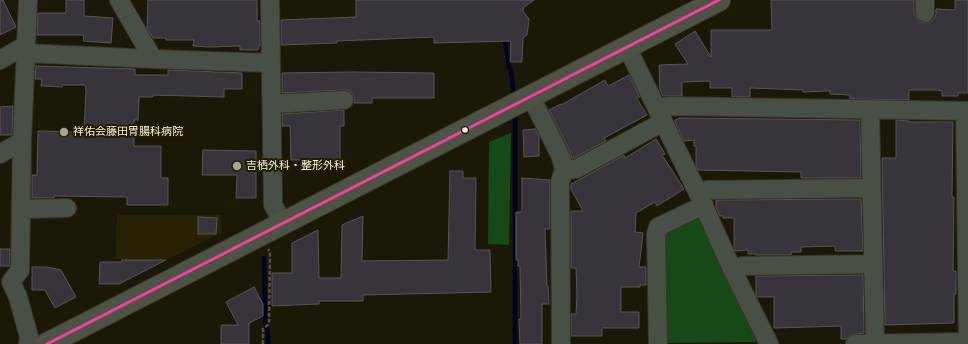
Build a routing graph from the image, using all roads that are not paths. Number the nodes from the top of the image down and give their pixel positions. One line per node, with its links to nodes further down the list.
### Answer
1 (28, 0): 6 (street)
2 (119, 0): 7 (street)
3 (270, 0): 9 (street)
4 (718, 0): 5 (highway)
5 (627, 48): 10 (highway); 15 (street)
6 (26, 49): 7 (street); 8 (street); 16 (street)
7 (153, 59): 9 (street)
8 (0, 60)
9 (271, 64): 12 (street)
10 (531, 96): 18 (street); 23 (highway)
11 (344, 100): 12 (street)
12 (272, 104): 23 (street)
13 (870, 109): 14 (street); 15 (street); 19 (street)
14 (966, 111): 27 (street)
15 (660, 115): 18 (street); 20 (street)
16 (22, 141): 17 (street); 22 (street)
17 (0, 154)
18 (564, 170): 30 (street)
19 (871, 188): 20 (street); 24 (street)
20 (701, 199): 25 (street); 31 (street)
21 (67, 208): 22 (street)
22 (22, 209): 26 (street)
23 (283, 223): 29 (highway)
24 (873, 264): 25 (street); 34 (street)
25 (732, 269): 32 (street)
26 (6, 281): 28 (street)
27 (968, 343): 34 (street)
28 (28, 344)
29 (47, 344)
30 (561, 344)
31 (658, 344)
32 (768, 344)
33 (855, 344): 34 (street)
34 (875, 344)

